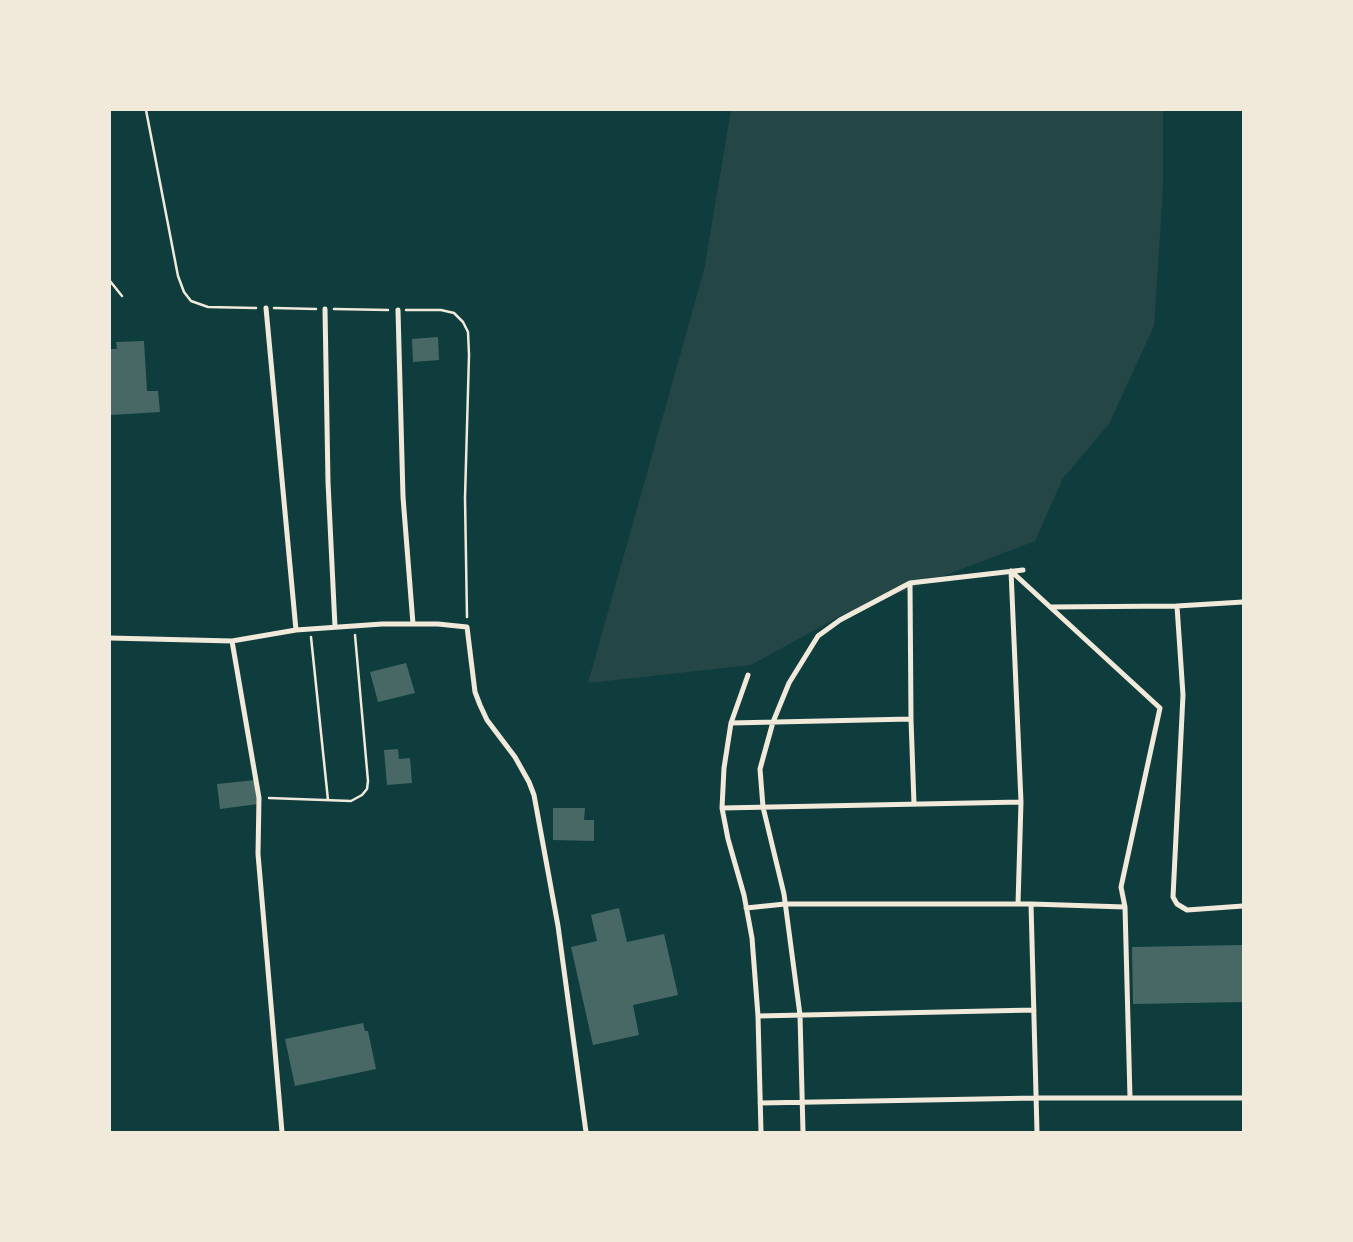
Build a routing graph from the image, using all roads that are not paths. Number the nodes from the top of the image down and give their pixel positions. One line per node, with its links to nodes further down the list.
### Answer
1 (266, 308): 12 (street)
2 (325, 309): 11 (street)
3 (398, 310): 10 (street)
4 (1023, 570): 5 (street)
5 (1011, 571): 6 (street); 9 (street); 19 (street)
6 (910, 583): 16 (street); 17 (street)
7 (1243, 602): 8 (street)
8 (1177, 606): 9 (street); 26 (street)
9 (1050, 607): 27 (street)
10 (413, 624): 11 (street); 38 (street)
11 (335, 628): 12 (street)
12 (296, 630): 14 (street)
13 (110, 638): 14 (street)
14 (232, 641): 37 (street)
15 (748, 675): 18 (street)
16 (910, 719): 17 (street); 20 (street)
17 (774, 722): 18 (street); 21 (street)
18 (731, 723): 22 (street)
19 (1021, 802): 20 (street); 24 (street)
20 (914, 804): 21 (street)
21 (763, 807): 22 (street); 23 (street)
22 (722, 808): 28 (street)
23 (785, 904): 24 (street); 28 (street); 30 (street)
24 (1018, 904): 25 (street)
25 (1032, 904): 27 (street); 29 (street)
26 (1243, 906)
27 (1125, 907): 33 (street)
28 (746, 908): 31 (street)
29 (1034, 1010): 30 (street); 32 (street)
30 (800, 1015): 31 (street); 35 (street)
31 (758, 1016): 36 (street)
32 (1036, 1098): 33 (street); 35 (street); 41 (street)
33 (1130, 1098): 34 (street)
34 (1243, 1098)
35 (803, 1102): 36 (street); 40 (street)
36 (760, 1103): 39 (street)
37 (282, 1132)
38 (586, 1132)
39 (761, 1132)
40 (803, 1132)
41 (1037, 1132)

